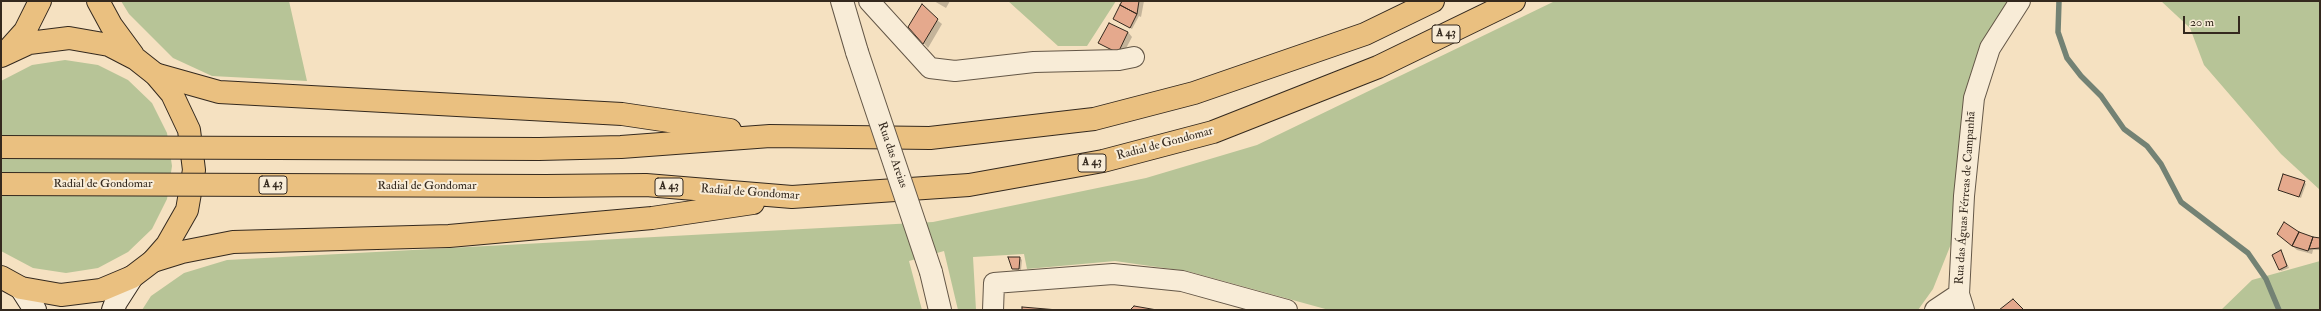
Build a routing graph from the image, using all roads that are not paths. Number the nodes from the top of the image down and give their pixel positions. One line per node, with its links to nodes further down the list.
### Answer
1 (40, 1): 8 (main road)
2 (98, 1): 10 (main road)
3 (842, 1): 23 (street, Rua das Areias, bridge)
4 (869, 1): 9 (street)
5 (1433, 1): 12 (main road)
6 (1514, 1): 15 (main road, Radial de Gondomar / A 43)
7 (2020, 1): 20 (street, Rua das Águas Férreas de Campanhã)
8 (4, 54): 10 (main road)
9 (1134, 57)
10 (136, 59): 11 (main road)
11 (155, 74): 12 (main road); 16 (main road)
12 (770, 136): 13 (main road, bridge)
13 (1, 147)
14 (1, 184): 15 (main road, Radial de Gondomar / A 43, bridge)
15 (792, 197): 16 (main road)
16 (153, 262): 18 (main road)
17 (1, 276): 19 (main road)
18 (132, 277): 19 (main road); 22 (street)
19 (21, 288): 21 (street)
20 (1961, 302): 26 (street)
21 (35, 310)
22 (113, 310)
23 (940, 310)
24 (993, 310): 25 (street)
25 (1287, 310)
26 (1935, 310)

